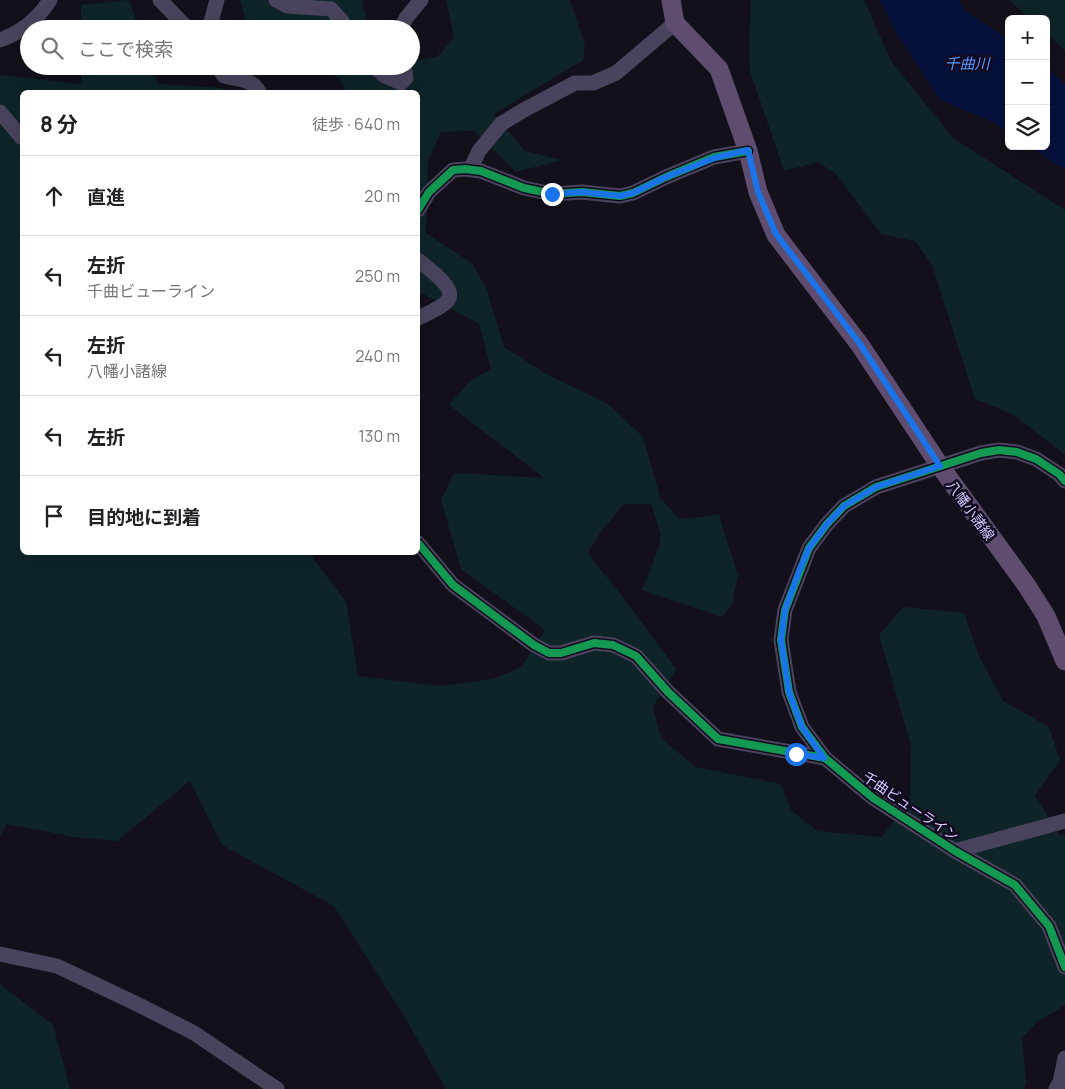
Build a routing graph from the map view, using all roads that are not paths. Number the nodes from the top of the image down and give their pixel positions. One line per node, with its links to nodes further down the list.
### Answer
1 (50, 0): 7 (street)
2 (160, 0): 8 (street)
3 (217, 0): 9 (street)
4 (276, 0): 10 (street)
5 (420, 0): 11 (street)
6 (671, 0): 12 (main road)
7 (33, 20)
8 (179, 20)
9 (211, 20)
10 (341, 20)
11 (405, 20)
12 (675, 23): 21 (main road, 八幡小諸線); 22 (street)
13 (20, 30): 14 (street)
14 (0, 40)
15 (223, 75): 18 (street)
16 (384, 75): 17 (street)
17 (406, 75)
18 (258, 90)
19 (0, 112): 20 (street)
20 (20, 136)
21 (748, 150): 22 (street); 26 (main road, 八幡小諸線)
22 (470, 170): 23 (street)
23 (420, 207)
24 (420, 262): 25 (street)
25 (420, 317)
26 (940, 466): 27 (street, 千曲ビューライン); 29 (main road, 八幡小諸線); 30 (street, 千曲ビューライン)
27 (1065, 480)
28 (420, 545): 30 (street)
29 (1065, 661)
30 (824, 758): 32 (street, 千曲ビューライン)
31 (1065, 821): 32 (street)
32 (955, 851): 34 (street, 千曲ビューライン)
33 (0, 954): 36 (street)
34 (1065, 967)
35 (1065, 1058): 37 (street)
36 (277, 1089)
37 (1056, 1089)

